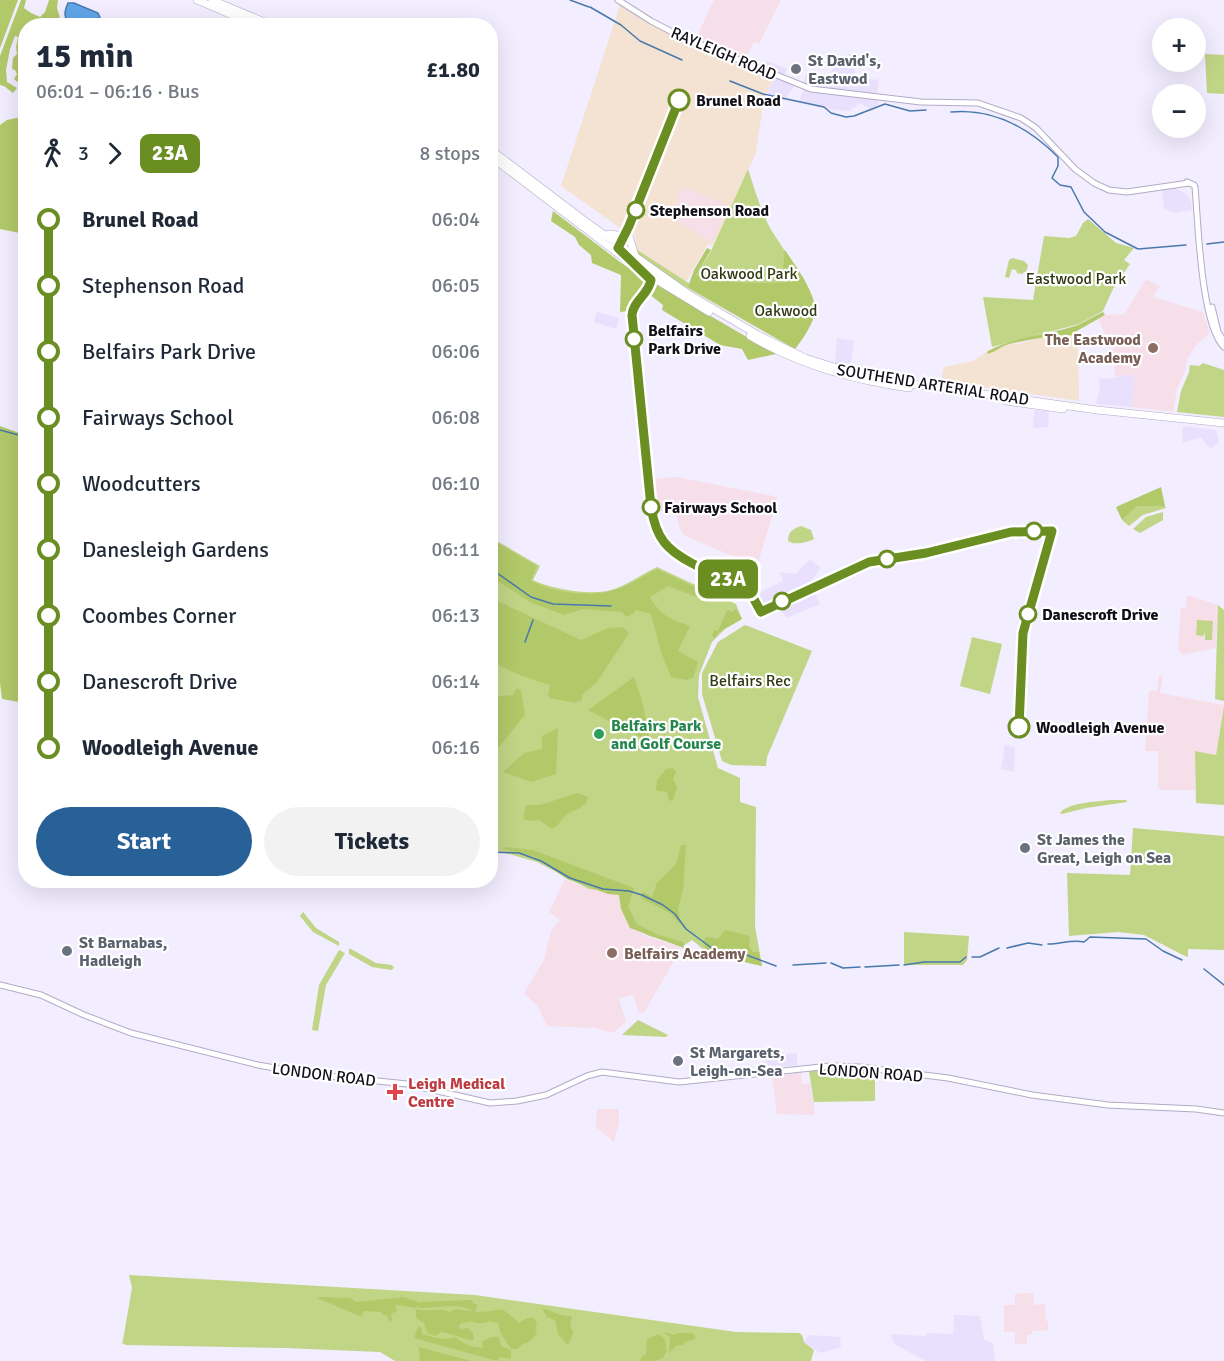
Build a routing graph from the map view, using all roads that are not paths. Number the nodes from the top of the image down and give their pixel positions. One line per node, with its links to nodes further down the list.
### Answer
1 (197, 0): 4 (highway)
2 (212, 0): 5 (highway)
3 (618, 0): 13 (main road, RAYLEIGH ROAD)
4 (239, 18)
5 (255, 18)
6 (498, 155): 8 (highway)
7 (498, 162): 12 (highway, SOUTHEND ARTERIAL ROAD)
8 (585, 221): 9 (highway); 10 (highway)
9 (600, 232): 11 (highway); 11 (highway)
10 (618, 248): 12 (highway); 14 (highway)
11 (637, 258): 17 (highway, SOUTHEND ARTERIAL ROAD)
12 (637, 268): 14 (highway, SOUTHEND ARTERIAL ROAD)
13 (1205, 279): 15 (main road, RAYLEIGH ROAD); 16 (main road, RAYLEIGH ROAD)
14 (656, 281): 19 (highway, SOUTHEND ARTERIAL ROAD)
15 (1224, 341)
16 (1224, 347)
17 (846, 371): 18 (highway); 19 (highway, SOUTHEND ARTERIAL ROAD)
18 (883, 381)
19 (1051, 405): 20 (highway, SOUTHEND ARTERIAL ROAD); 21 (highway, SOUTHEND ARTERIAL ROAD)
20 (1224, 423)
21 (1224, 427)
22 (0, 985): 23 (main road, LONDON ROAD)
23 (1224, 1113)

